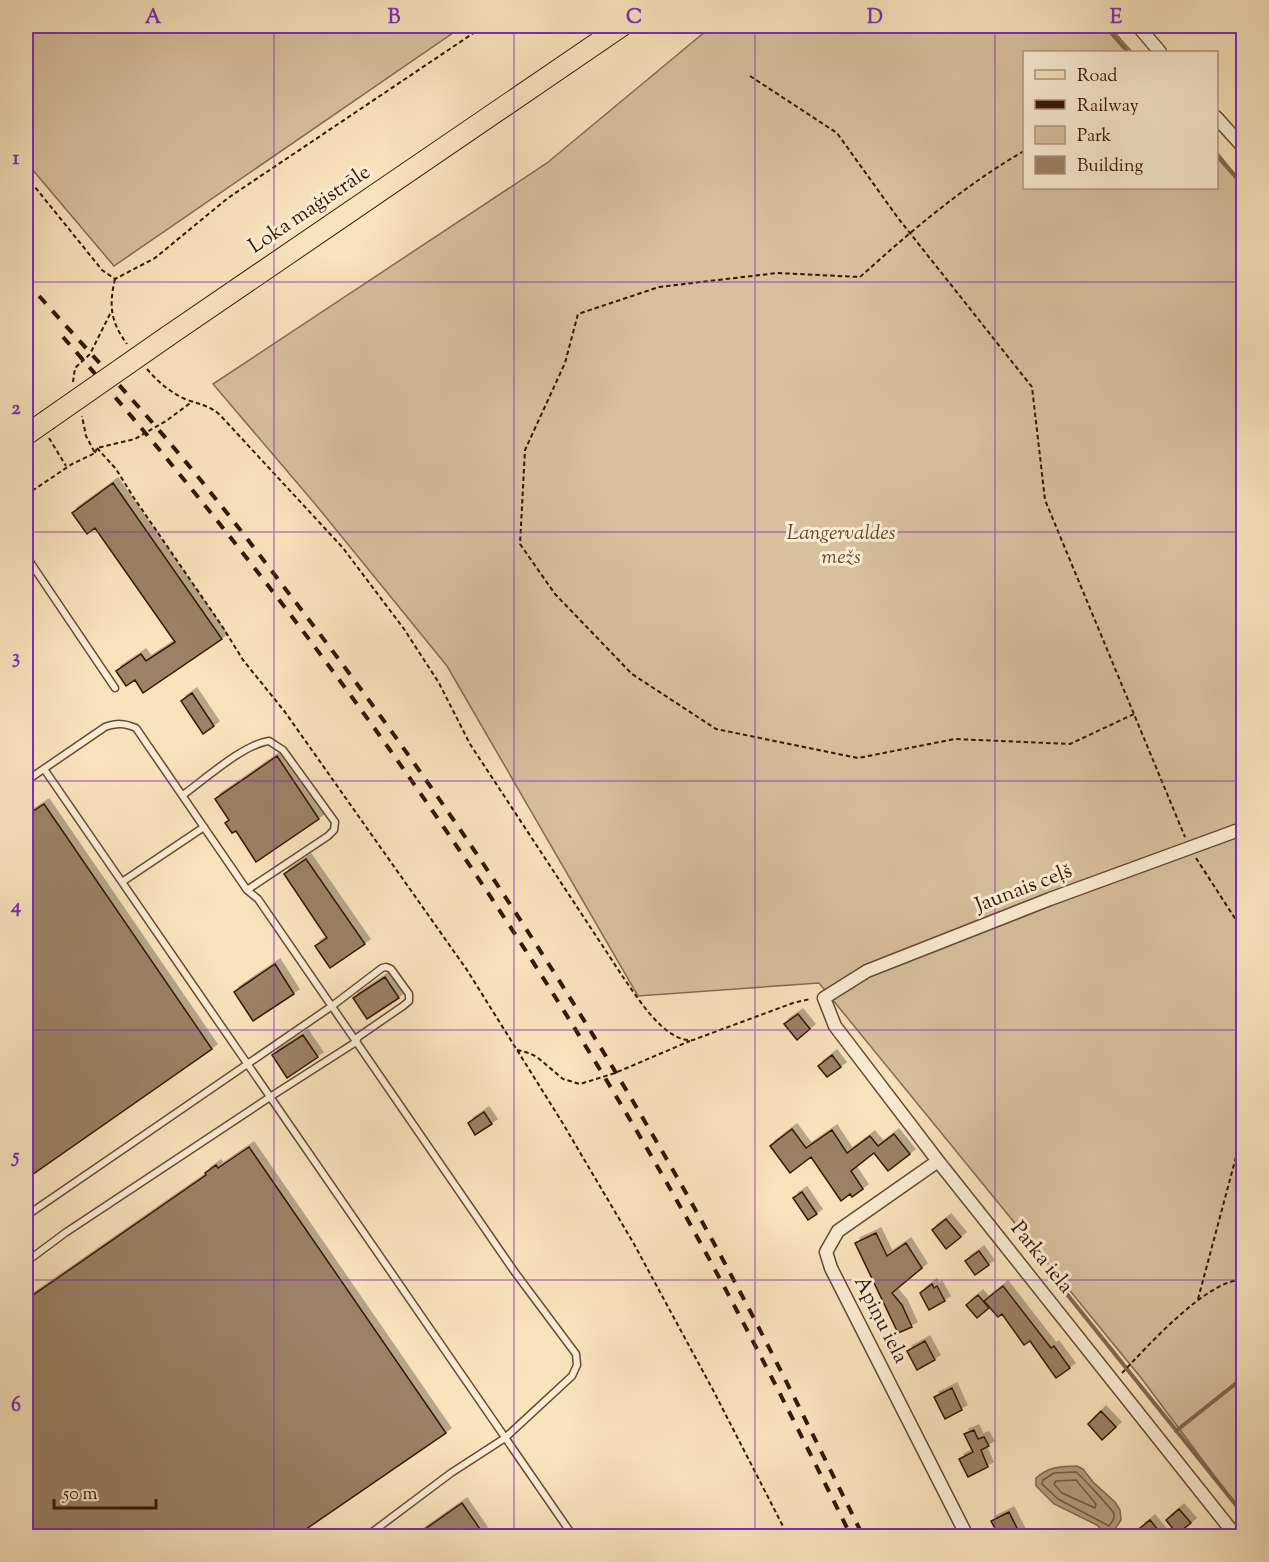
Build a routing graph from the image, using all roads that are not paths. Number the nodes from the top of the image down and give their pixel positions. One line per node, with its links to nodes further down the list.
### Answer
1 (622, 26): 6 (main road, Loka maģistrāle, bridge)
2 (1138, 26): 3 (street)
3 (1159, 51)
4 (1218, 119): 5 (street)
5 (1244, 148)
6 (26, 435)
7 (26, 556): 8 (lane)
8 (115, 688)
9 (44, 769): 10 (lane); 11 (lane); 14 (lane)
10 (26, 782)
11 (183, 795): 12 (lane); 15 (lane)
12 (204, 827): 14 (lane); 15 (lane)
13 (1244, 828): 16 (street, Jaunais ceļš)
14 (122, 882): 19 (lane)
15 (247, 890): 17 (lane)
16 (824, 998): 21 (street, Parka iela)
17 (332, 1006): 18 (lane); 18 (lane); 19 (lane)
18 (356, 1042): 20 (lane); 24 (lane)
19 (248, 1063): 20 (lane); 22 (lane)
20 (270, 1097): 23 (lane); 24 (lane)
21 (938, 1161): 27 (street, Apiņu iela); 28 (street, Parka iela)
22 (26, 1216)
23 (26, 1262)
24 (505, 1438): 25 (lane); 26 (lane)
25 (367, 1536)
26 (573, 1536)
27 (967, 1536)
28 (1236, 1536)

